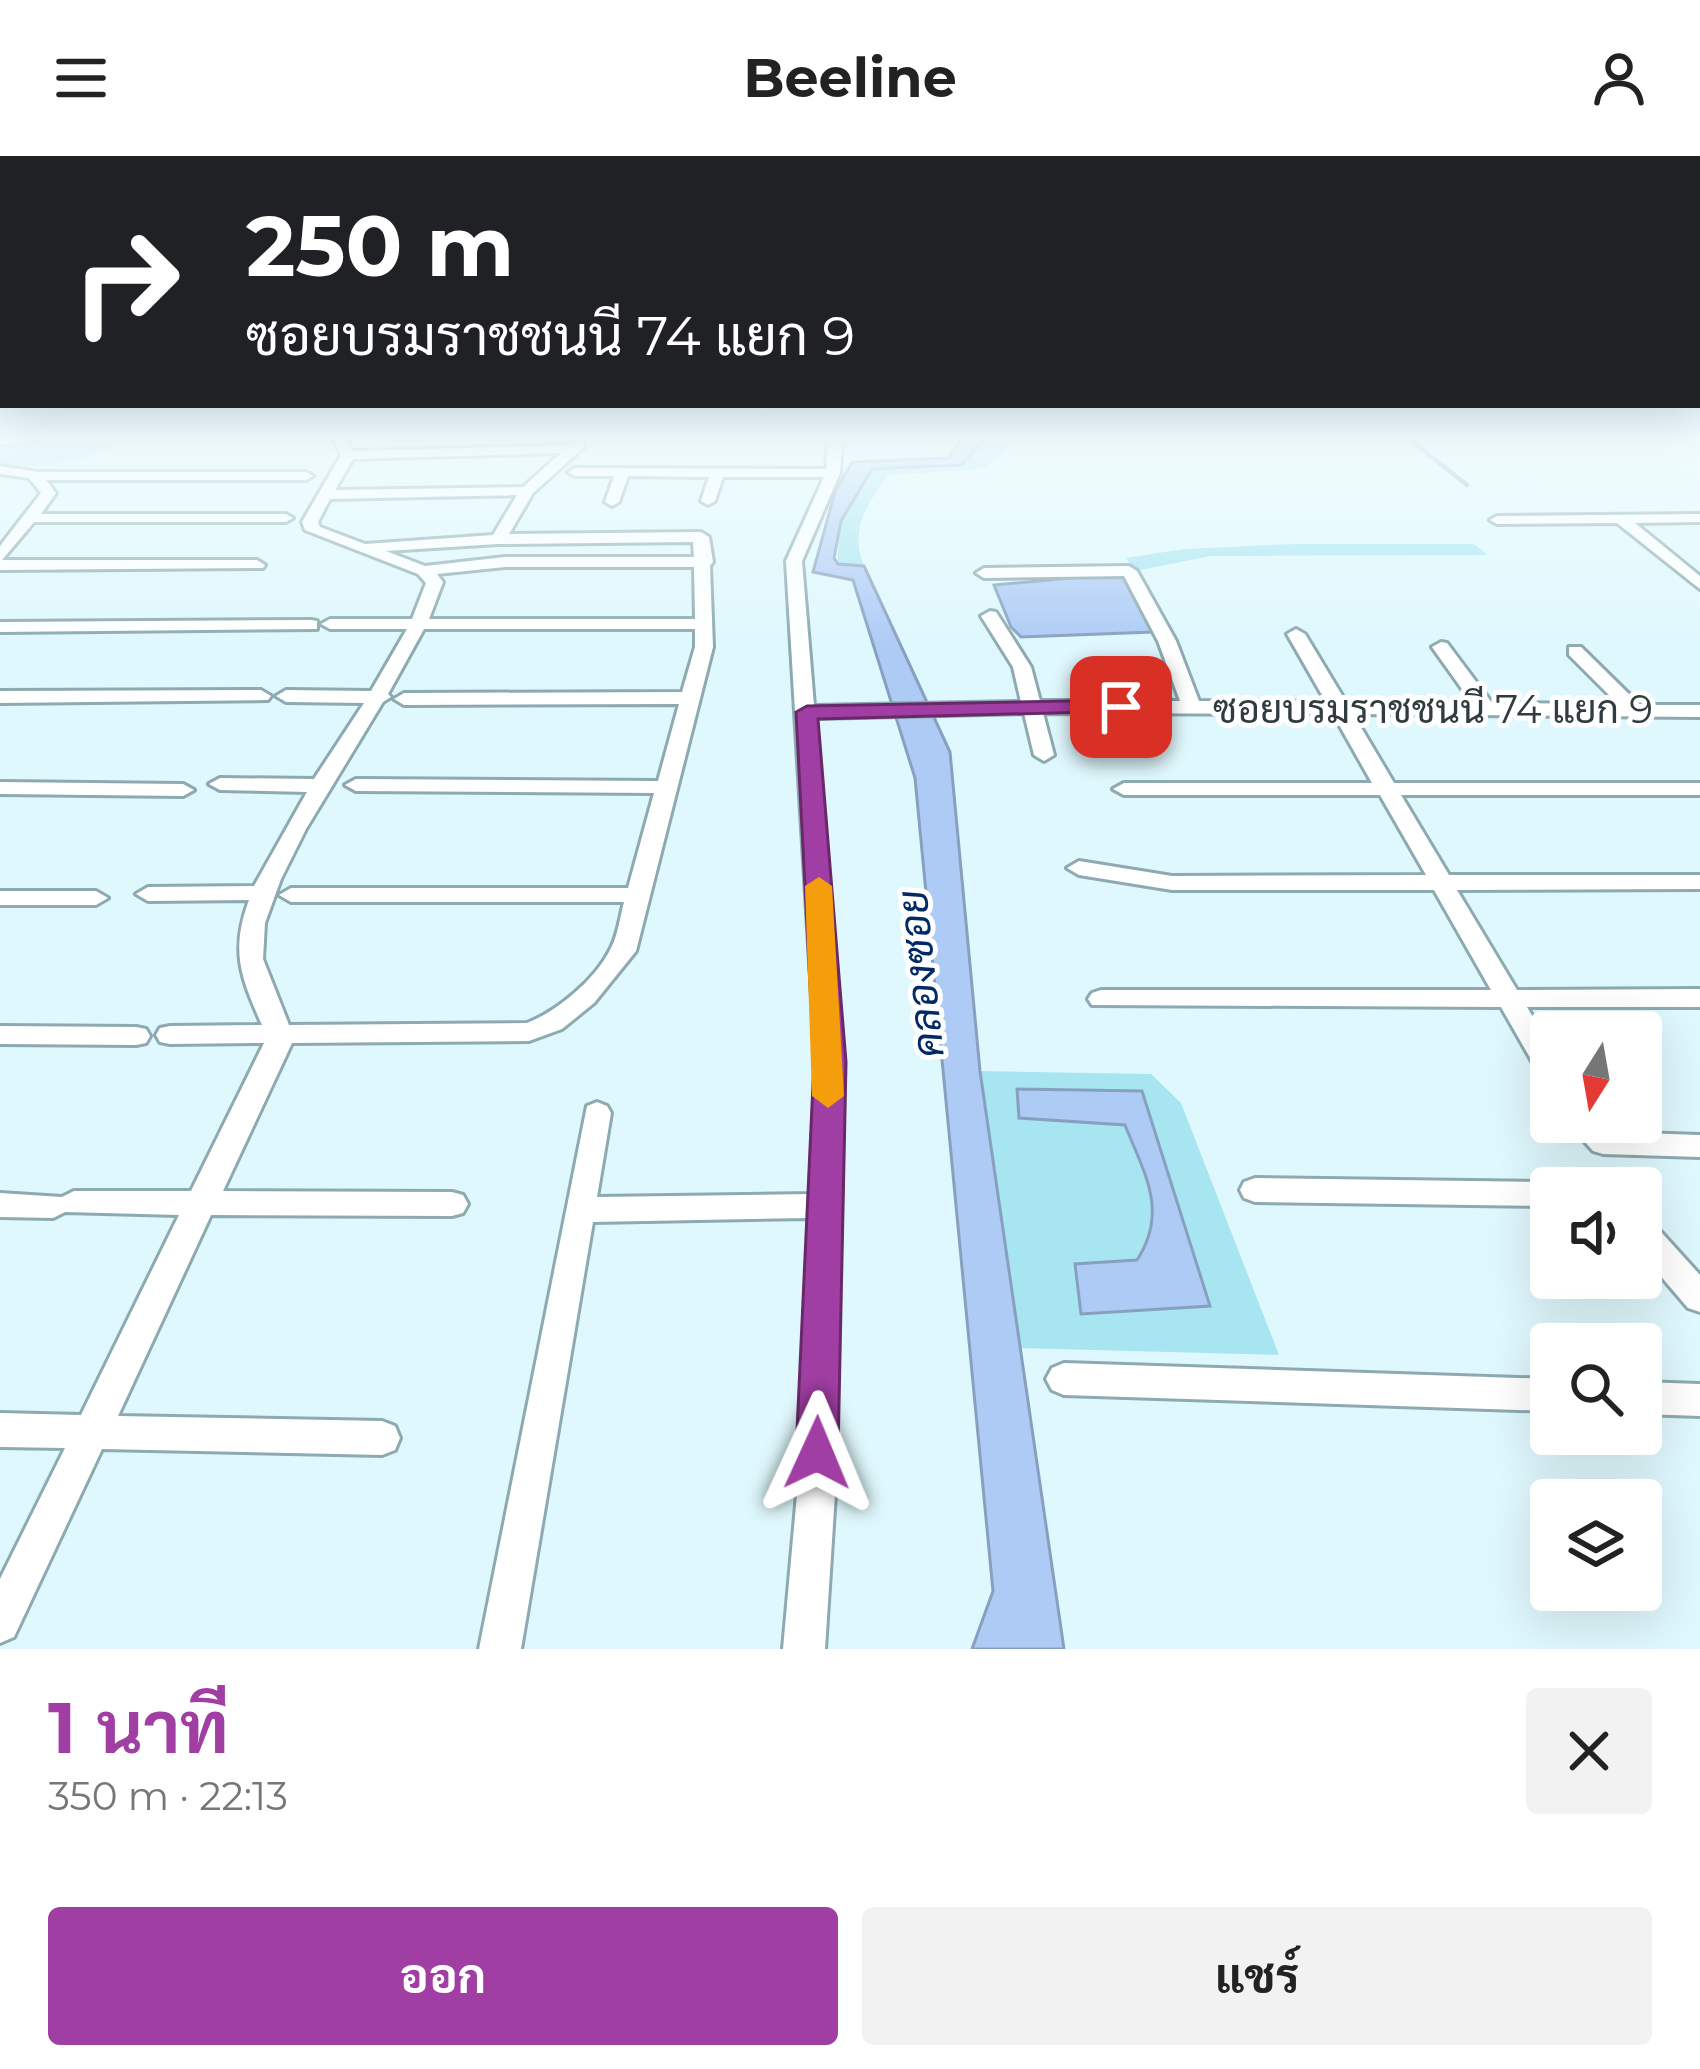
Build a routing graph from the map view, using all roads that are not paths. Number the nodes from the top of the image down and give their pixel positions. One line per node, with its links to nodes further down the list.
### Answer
1 (39, 508): 5 (street)
2 (318, 508): 11 (street)
3 (517, 508): 10 (street)
4 (818, 508): 37 (street)
5 (32, 518): 6 (street); 12 (street)
6 (286, 518)
7 (1700, 518): 8 (street)
8 (1621, 519): 9 (street); 18 (street)
9 (1497, 520)
10 (498, 539): 11 (street); 13 (street)
11 (364, 549): 16 (street)
12 (0, 556)
13 (705, 562): 16 (street); 20 (street)
14 (257, 565): 15 (street)
15 (0, 566)
16 (424, 571): 21 (street)
17 (984, 573): 31 (street)
18 (1700, 584)
19 (990, 616): 32 (street)
20 (705, 624): 21 (street); 30 (street)
21 (417, 625): 22 (street); 29 (street)
22 (0, 627)
23 (1296, 634): 34 (street)
24 (1441, 647): 33 (street)
25 (1575, 652): 35 (street)
26 (261, 696): 28 (street)
27 (286, 696): 29 (street)
28 (0, 697)
29 (392, 698): 30 (street); 42 (street)
30 (690, 698): 44 (street)
31 (1192, 707): 32 (street, ซอยบรมราชชนนี 74 แยก 9); 34 (street, ซอยบรมราชชนนี 74 แยก 9)
32 (1034, 709): 37 (street, ซอยบรมราชชนนี 74 แยก 9); 39 (street)
33 (1486, 709): 34 (street, ซอยบรมราชชนนี 74 แยก 9); 35 (street, ซอยบรมราชชนนี 74 แยก 9)
34 (1338, 710): 46 (street)
35 (1634, 710): 36 (street, ซอยบรมราชชนนี 74 แยก 9)
36 (1691, 711): 38 (street)
37 (807, 712): 73 (street)
38 (1700, 729)
39 (1044, 755)
40 (220, 784): 42 (street)
41 (356, 785): 44 (street)
42 (324, 786): 53 (street)
43 (0, 788): 48 (street)
44 (668, 788): 54 (street)
45 (1124, 789): 46 (street)
46 (1385, 789): 47 (street); 51 (street)
47 (1700, 789)
48 (183, 790)
49 (1078, 868): 51 (street)
50 (1700, 882): 51 (street)
51 (1441, 883): 57 (street)
52 (148, 894): 53 (street)
53 (276, 894): 54 (street); 64 (street)
54 (638, 895): 64 (street)
55 (0, 898): 56 (street)
56 (96, 898)
57 (1508, 997): 58 (street); 59 (street); 60 (street)
58 (1700, 998)
59 (1102, 999)
60 (1530, 1034)
61 (0, 1035): 63 (street)
62 (170, 1035): 64 (street)
63 (136, 1036)
64 (281, 1036): 70 (street)
65 (597, 1113): 74 (street)
66 (1612, 1143): 67 (street)
67 (1700, 1146)
68 (1255, 1190): 69 (street)
69 (1530, 1194)
70 (203, 1200): 71 (street); 72 (street); 82 (street)
71 (452, 1204)
72 (0, 1205)
73 (823, 1206): 74 (street); 86 (street)
74 (580, 1210): 85 (street)
75 (1662, 1255): 76 (street)
76 (1700, 1298)
77 (1064, 1379): 78 (street)
78 (1530, 1394)
79 (1662, 1399): 80 (street)
80 (1700, 1400)
81 (0, 1430): 82 (street)
82 (93, 1434): 83 (street); 84 (street)
83 (382, 1438)
84 (0, 1623)
85 (500, 1649)
86 (804, 1649)

